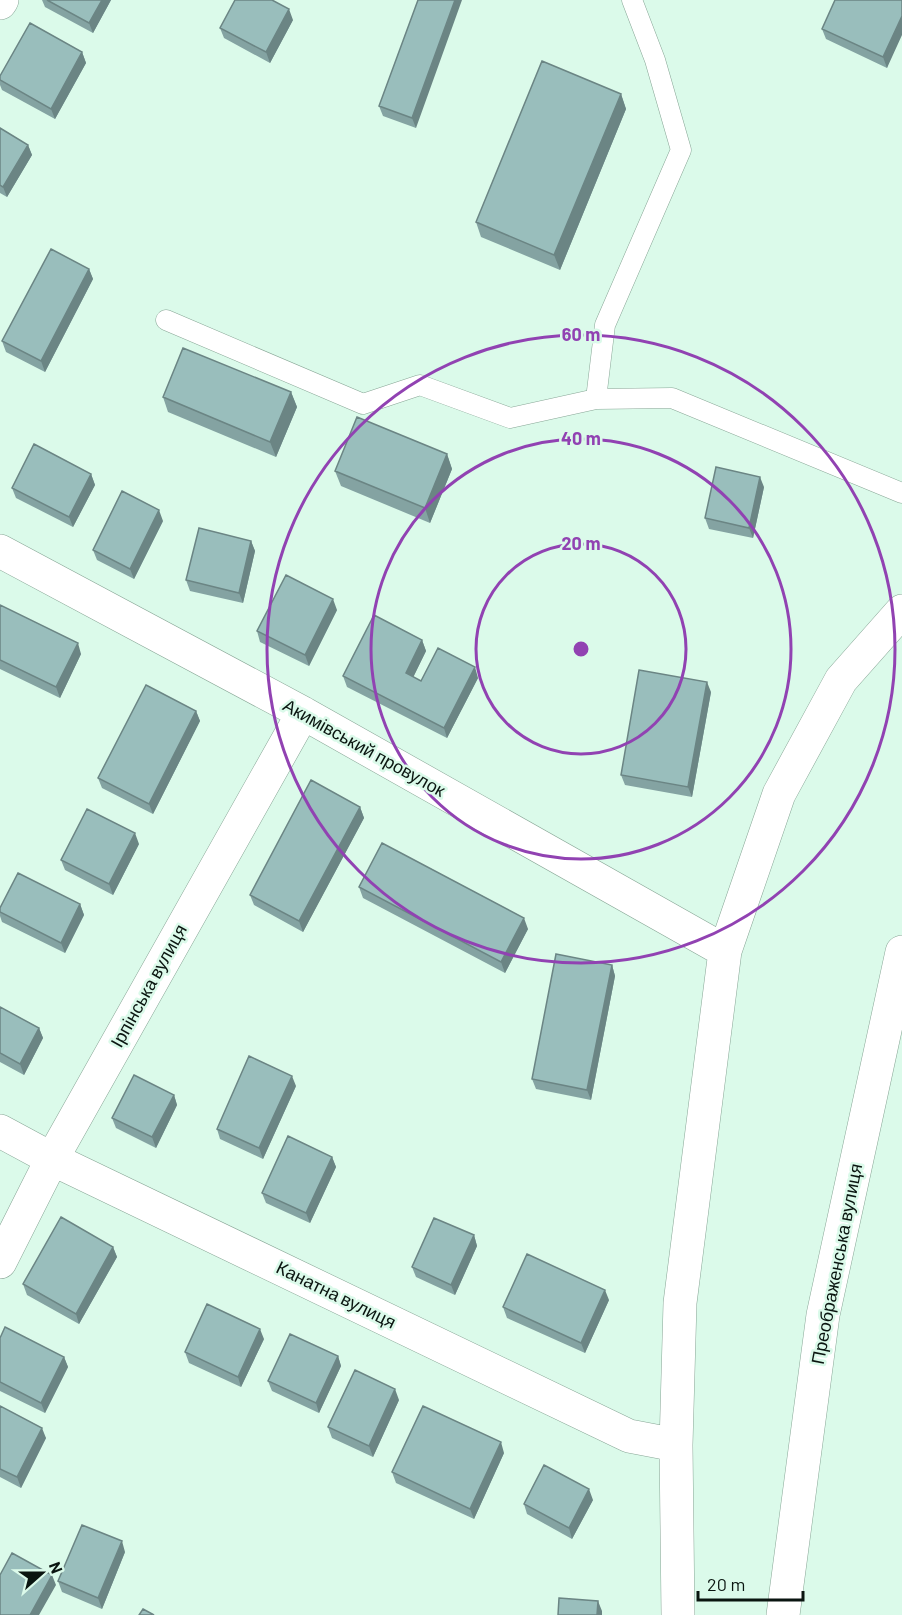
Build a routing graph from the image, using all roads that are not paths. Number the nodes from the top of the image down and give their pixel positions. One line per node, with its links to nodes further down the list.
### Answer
1 (632, 0): 3 (lane)
2 (166, 320): 3 (lane)
3 (596, 399): 4 (lane)
4 (902, 493)
5 (0, 551): 7 (street, Акимівський провулок)
6 (902, 610): 8 (street)
7 (303, 713): 8 (street, Акимівський провулок); 11 (street, Ірпінська вулиця)
8 (725, 951): 13 (street)
9 (902, 952): 15 (street, Преображенська вулиця)
10 (0, 1131): 11 (street, Канатна вулиця)
11 (52, 1159): 12 (street, Ірпінська вулиця); 13 (street, Канатна вулиця)
12 (0, 1262)
13 (676, 1445): 14 (street)
14 (678, 1615)
15 (783, 1615)

